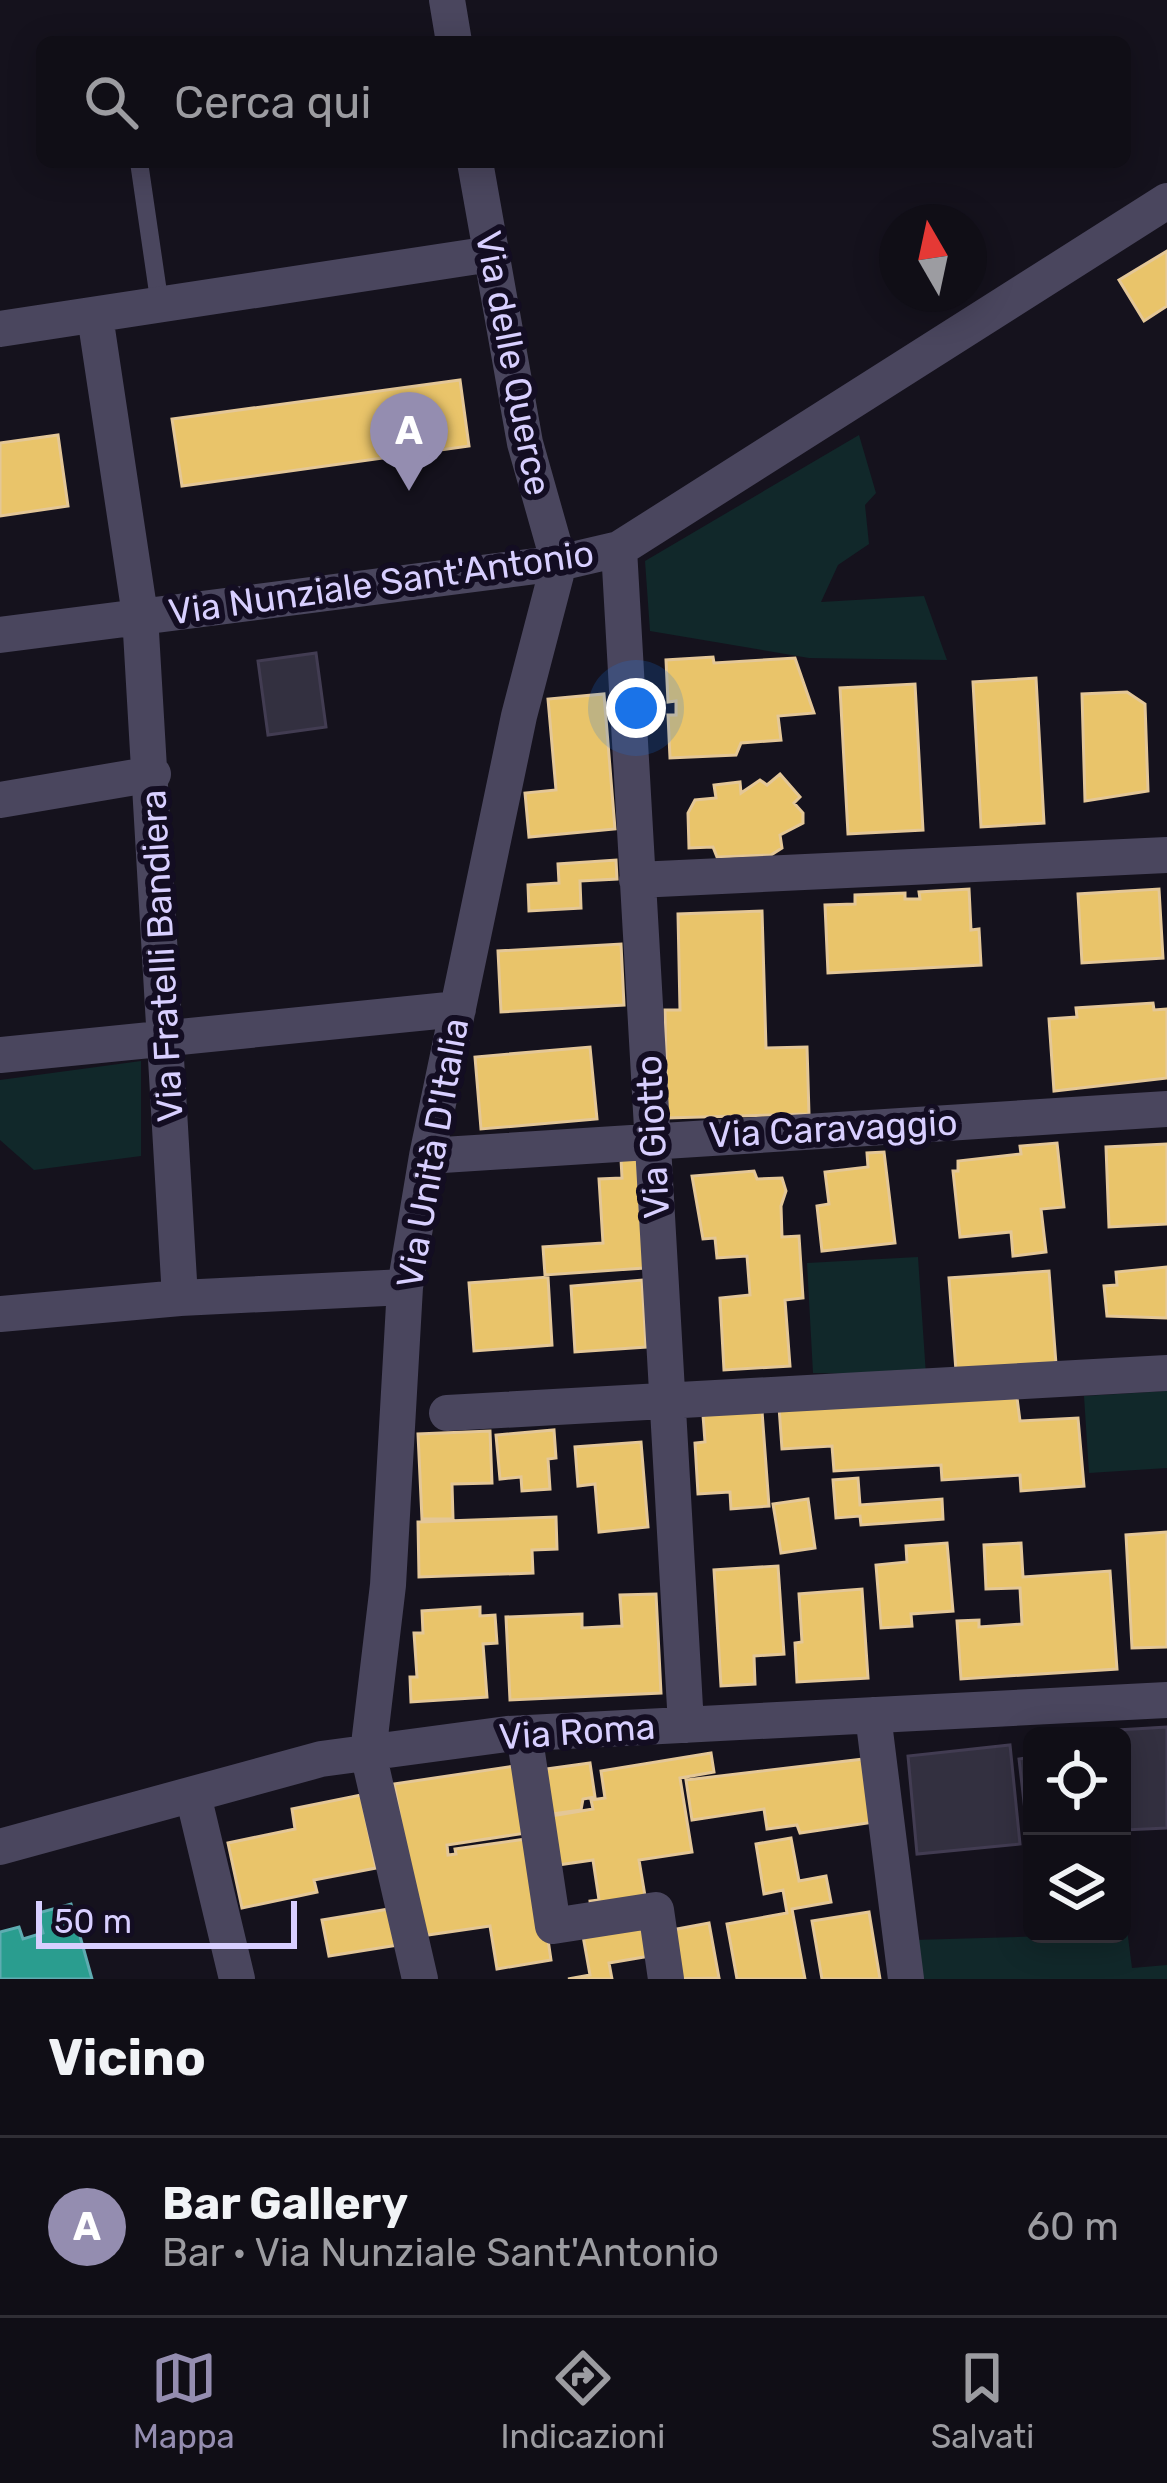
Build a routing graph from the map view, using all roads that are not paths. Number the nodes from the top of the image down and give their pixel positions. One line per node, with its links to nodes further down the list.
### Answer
1 (447, 0): 2 (street)
2 (453, 36)
3 (140, 168): 7 (lane)
4 (476, 168): 6 (street, Via delle Querce)
5 (1167, 201): 10 (street, Via Nunziale Sant'Antonio)
6 (491, 254): 7 (street); 11 (street, Via delle Querce)
7 (160, 306): 8 (street)
8 (95, 316): 9 (street); 12 (street, Via Fratelli Bandiera)
9 (0, 329)
10 (619, 549): 11 (street, Via Nunziale Sant'Antonio); 17 (street, Via Giotto)
11 (559, 563): 12 (street, Via Nunziale Sant'Antonio); 18 (street, Via Unità D'Italia)
12 (140, 615): 13 (street, Via Nunziale Sant'Antonio); 14 (street, Via Fratelli Bandiera)
13 (0, 634)
14 (153, 774): 15 (street); 19 (street, Via Fratelli Bandiera)
15 (0, 800)
16 (1167, 855): 17 (street)
17 (638, 880): 22 (street, Via Giotto)
18 (458, 1009): 19 (street); 23 (street, Via Unità D'Italia)
19 (161, 1036): 20 (street); 25 (street, Via Fratelli Bandiera)
20 (0, 1055)
21 (1167, 1109): 22 (street, Via Caravaggio)
22 (652, 1138): 23 (street, Via Caravaggio); 28 (street, Via Giotto)
23 (427, 1156): 24 (street, Via Unità D'Italia)
24 (405, 1287): 25 (street); 34 (street, Via Unità D'Italia)
25 (180, 1298): 26 (street)
26 (0, 1314)
27 (1167, 1372): 28 (street)
28 (667, 1397): 29 (street); 32 (street, Via Giotto)
29 (446, 1413)
30 (1167, 1700): 31 (street, Via Roma)
31 (873, 1715): 32 (street, Via Roma); 40 (street)
32 (686, 1725): 33 (street, Via Roma)
33 (524, 1733): 34 (street, Via Roma); 39 (street)
34 (368, 1753): 35 (street, Via Roma); 38 (street, Via Unità D'Italia)
35 (193, 1795): 36 (street, Via Roma); 37 (street)
36 (0, 1847)
37 (237, 1979)
38 (419, 1979)
39 (666, 1979)
40 (906, 1979)

